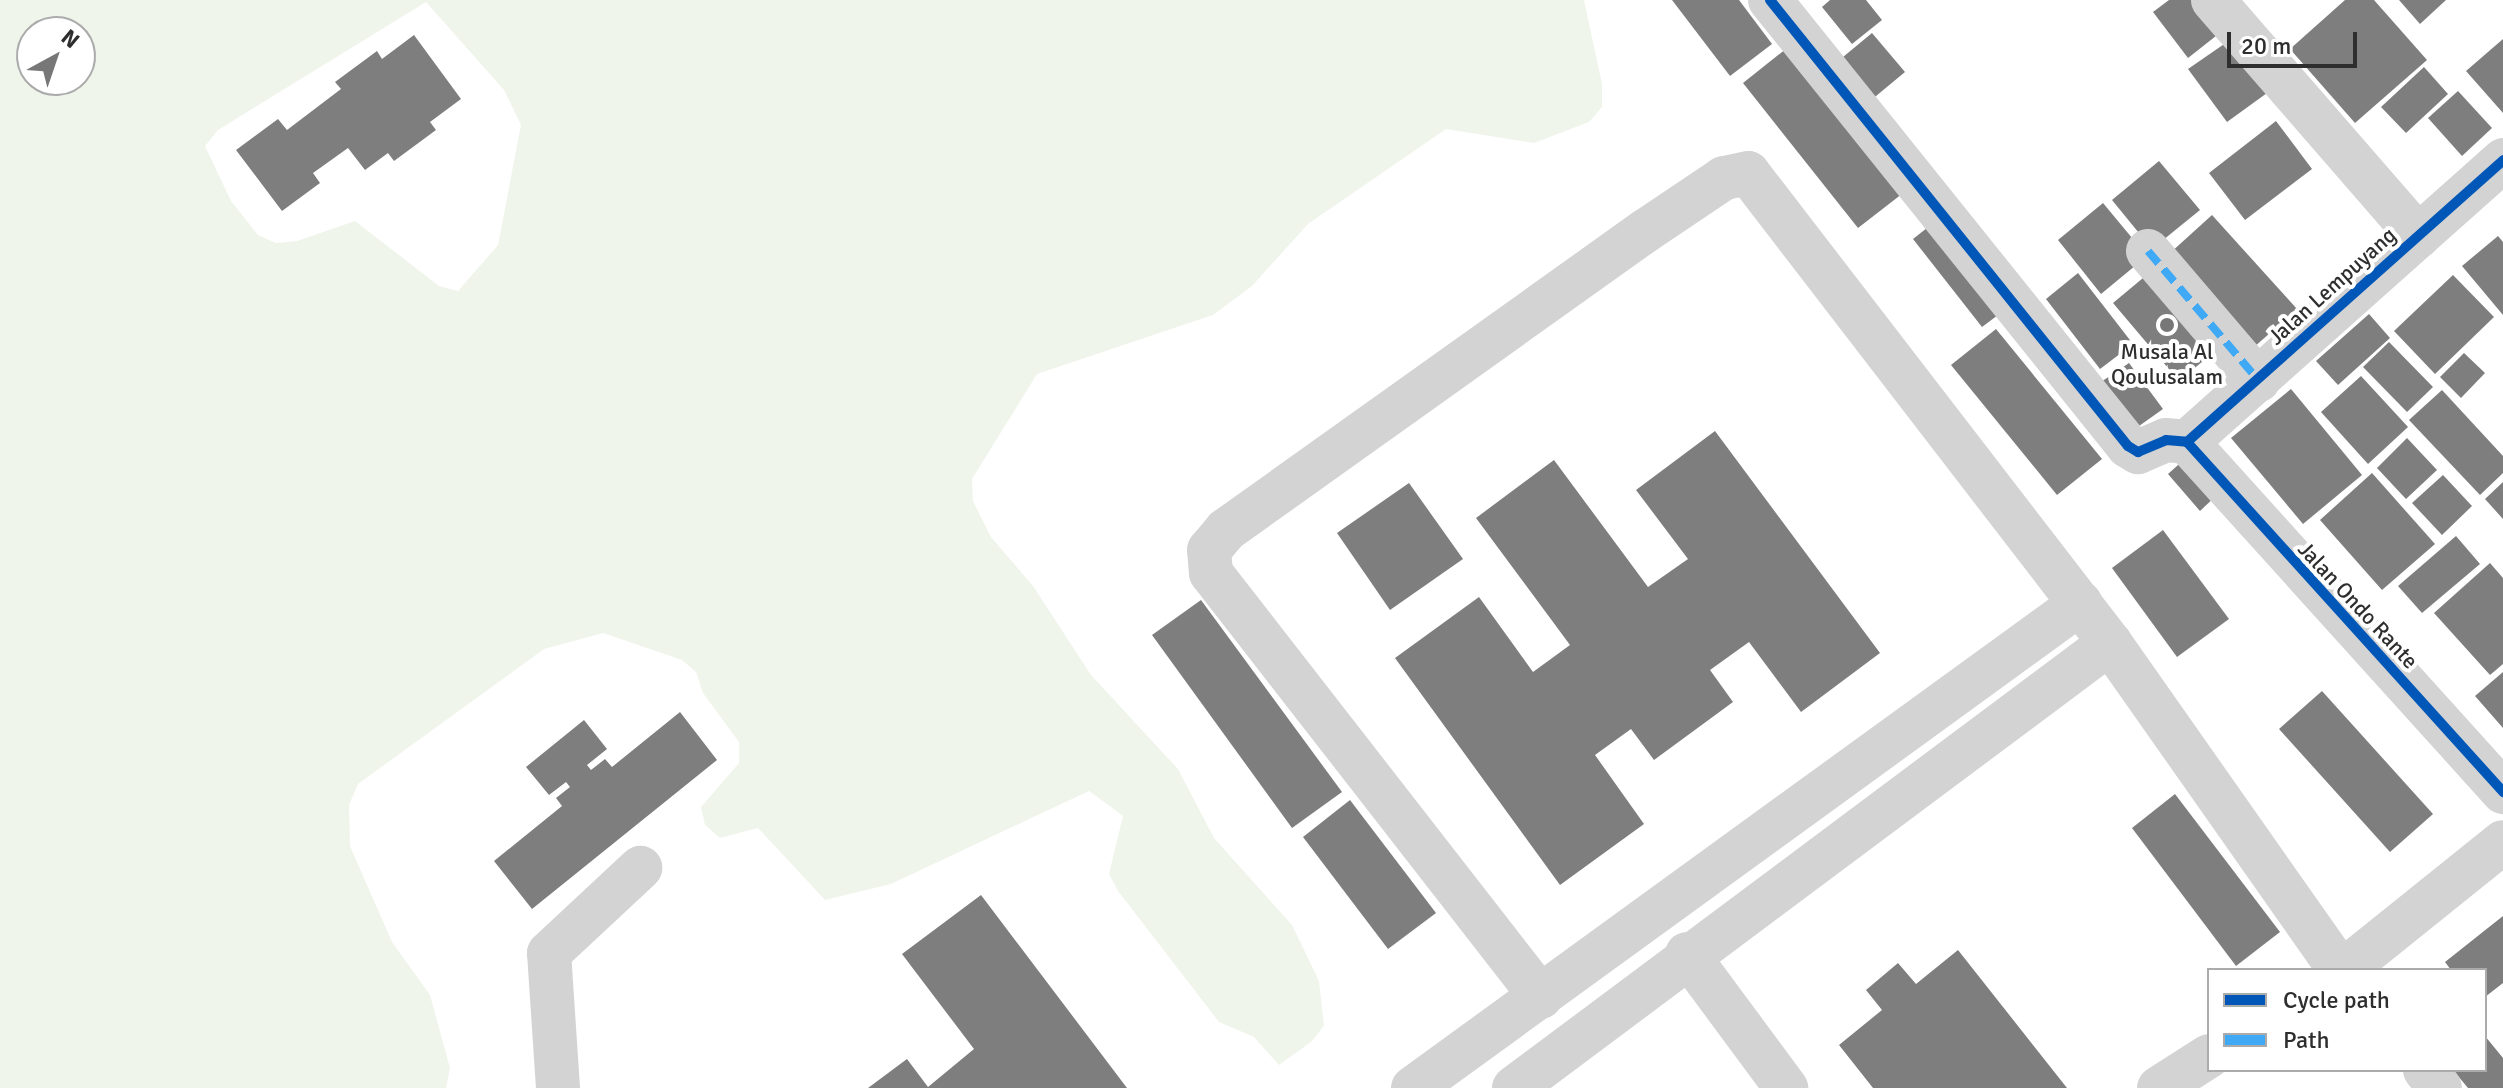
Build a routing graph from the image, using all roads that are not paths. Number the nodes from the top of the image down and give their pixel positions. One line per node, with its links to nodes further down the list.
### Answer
1 (2213, 0): 4 (street)
2 (1778, 3): 7 (street)
3 (2503, 160): 4 (street, Jalan Lempuyang)
4 (2418, 236): 6 (street, Jalan Lempuyang)
5 (2148, 251): 6 (street)
6 (2258, 380): 7 (street, Jalan Lempuyang)
7 (2187, 442): 10 (street, Jalan Ondo Rante)
8 (2081, 603): 9 (street); 16 (street); 16 (street)
9 (2110, 643): 13 (street); 14 (street)
10 (2502, 788)
11 (2503, 842): 15 (street)
12 (640, 868): 19 (street)
13 (1687, 954): 21 (street); 22 (street)
14 (2341, 968)
15 (2343, 968)
16 (1541, 997): 20 (street)
17 (2207, 1057): 23 (street)
18 (2427, 1072): 24 (street)
19 (558, 1088)
20 (1413, 1088)
21 (1514, 1088)
22 (1786, 1088)
23 (2159, 1088)
24 (2440, 1088)

